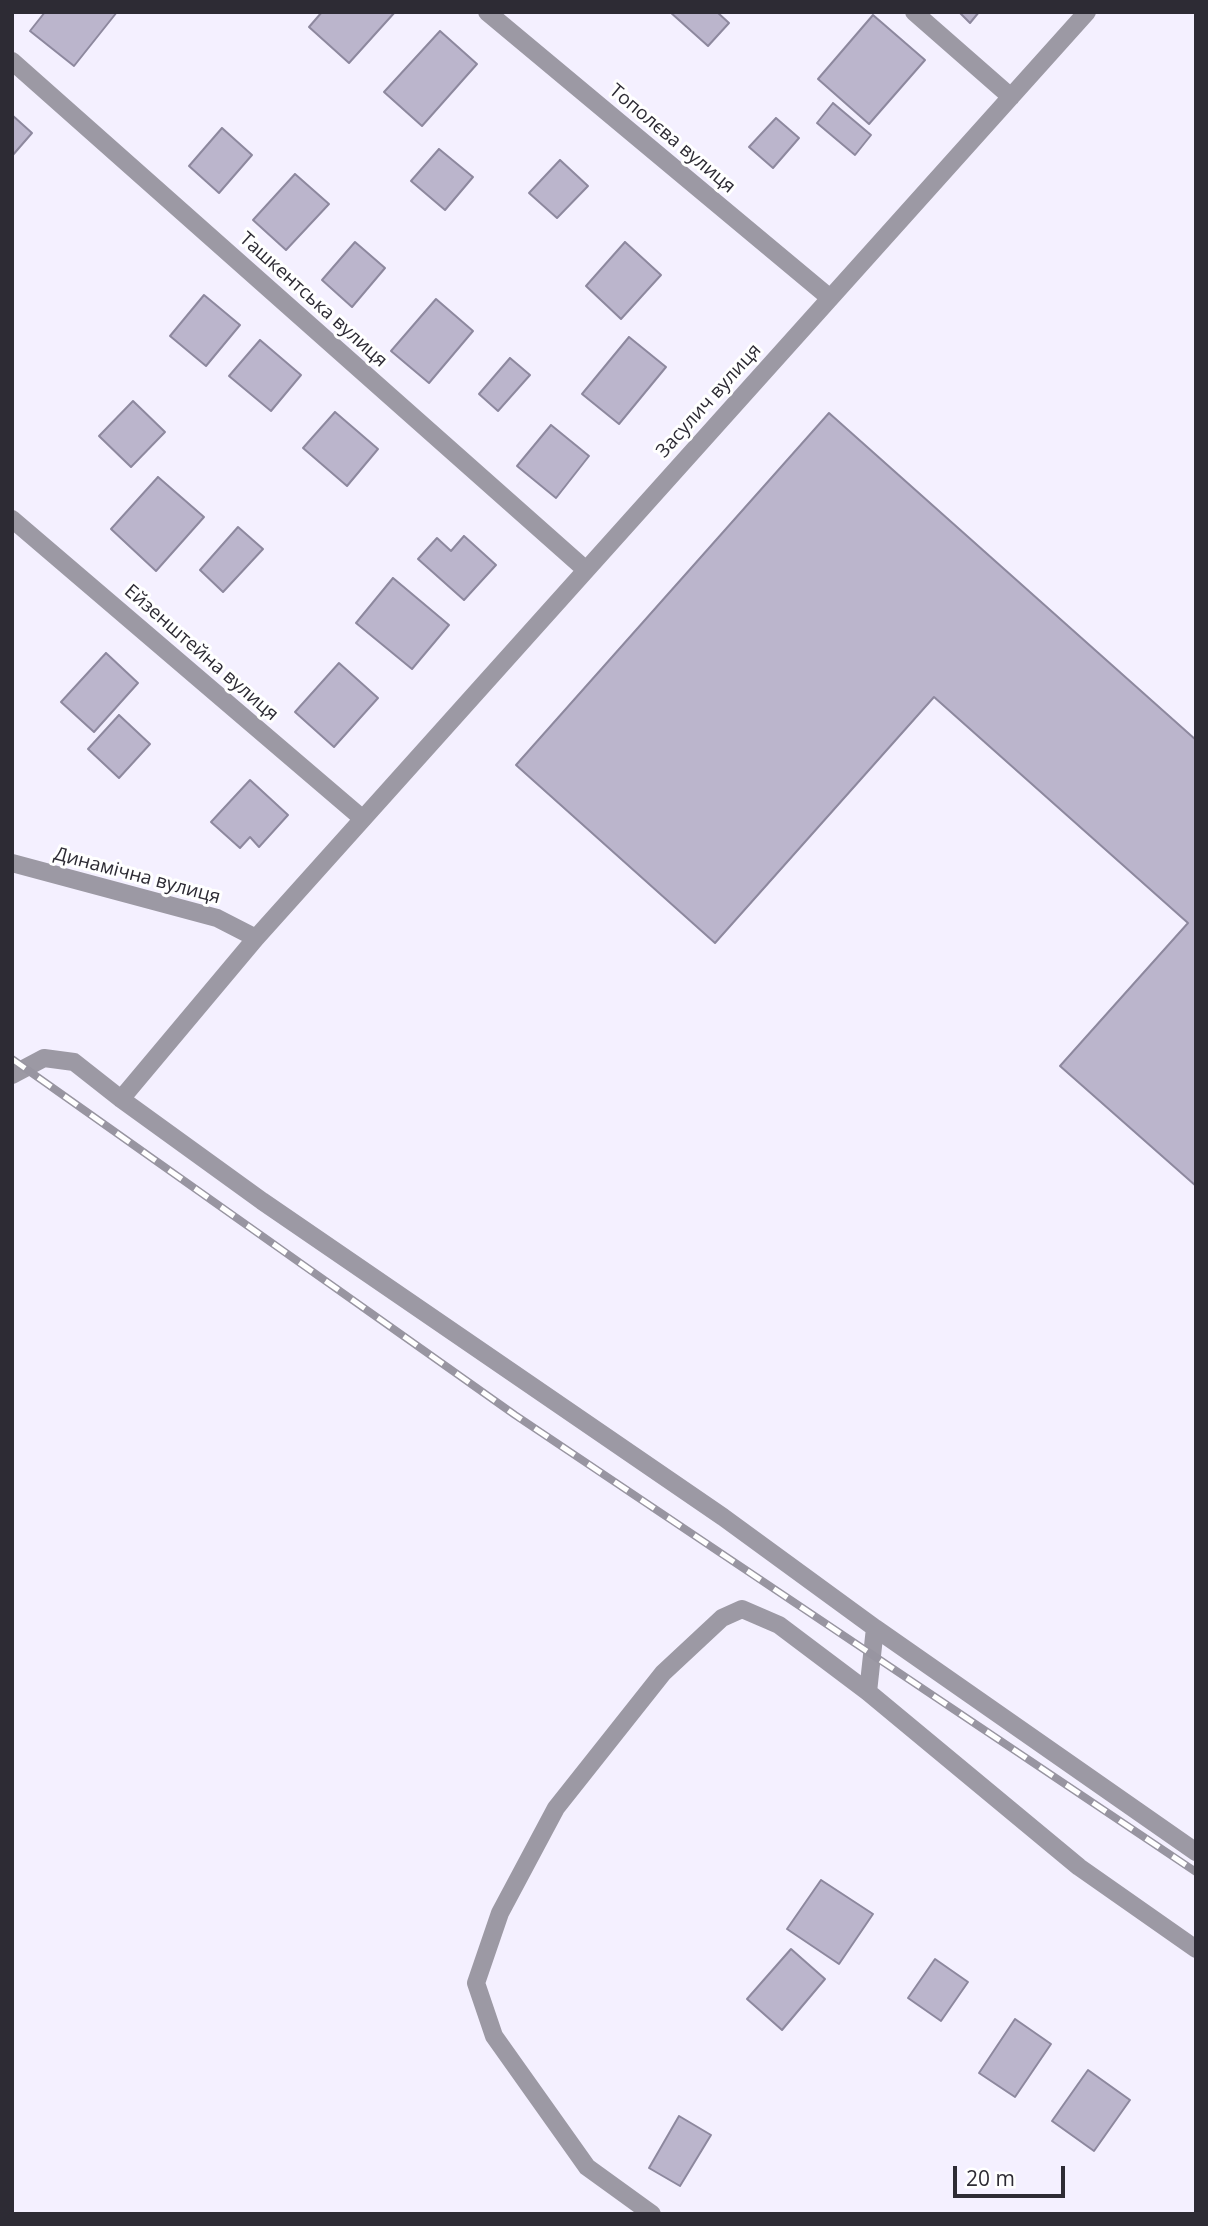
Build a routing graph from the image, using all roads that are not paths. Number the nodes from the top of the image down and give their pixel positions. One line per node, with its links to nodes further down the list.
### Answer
1 (487, 12): 6 (street, Тополєва вулиця)
2 (914, 12): 5 (street)
3 (1087, 12): 5 (street, Засулич вулиця)
4 (12, 61): 8 (street, Ташкентська вулиця)
5 (1011, 97): 6 (street, Засулич вулиця)
6 (830, 298): 8 (street, Засулич вулиця)
7 (12, 519): 9 (street, Ейзенштейна вулиця)
8 (586, 570): 9 (street, Засулич вулиця)
9 (363, 819): 11 (street)
10 (12, 863): 11 (street, Динамічна вулиця)
11 (256, 938): 13 (street)
12 (12, 1075): 13 (street)
13 (121, 1099): 14 (street)
14 (875, 1628): 15 (street); 16 (street)
15 (868, 1692): 17 (street); 18 (street)
16 (1196, 1852)
17 (1196, 1949)
18 (652, 2214)

